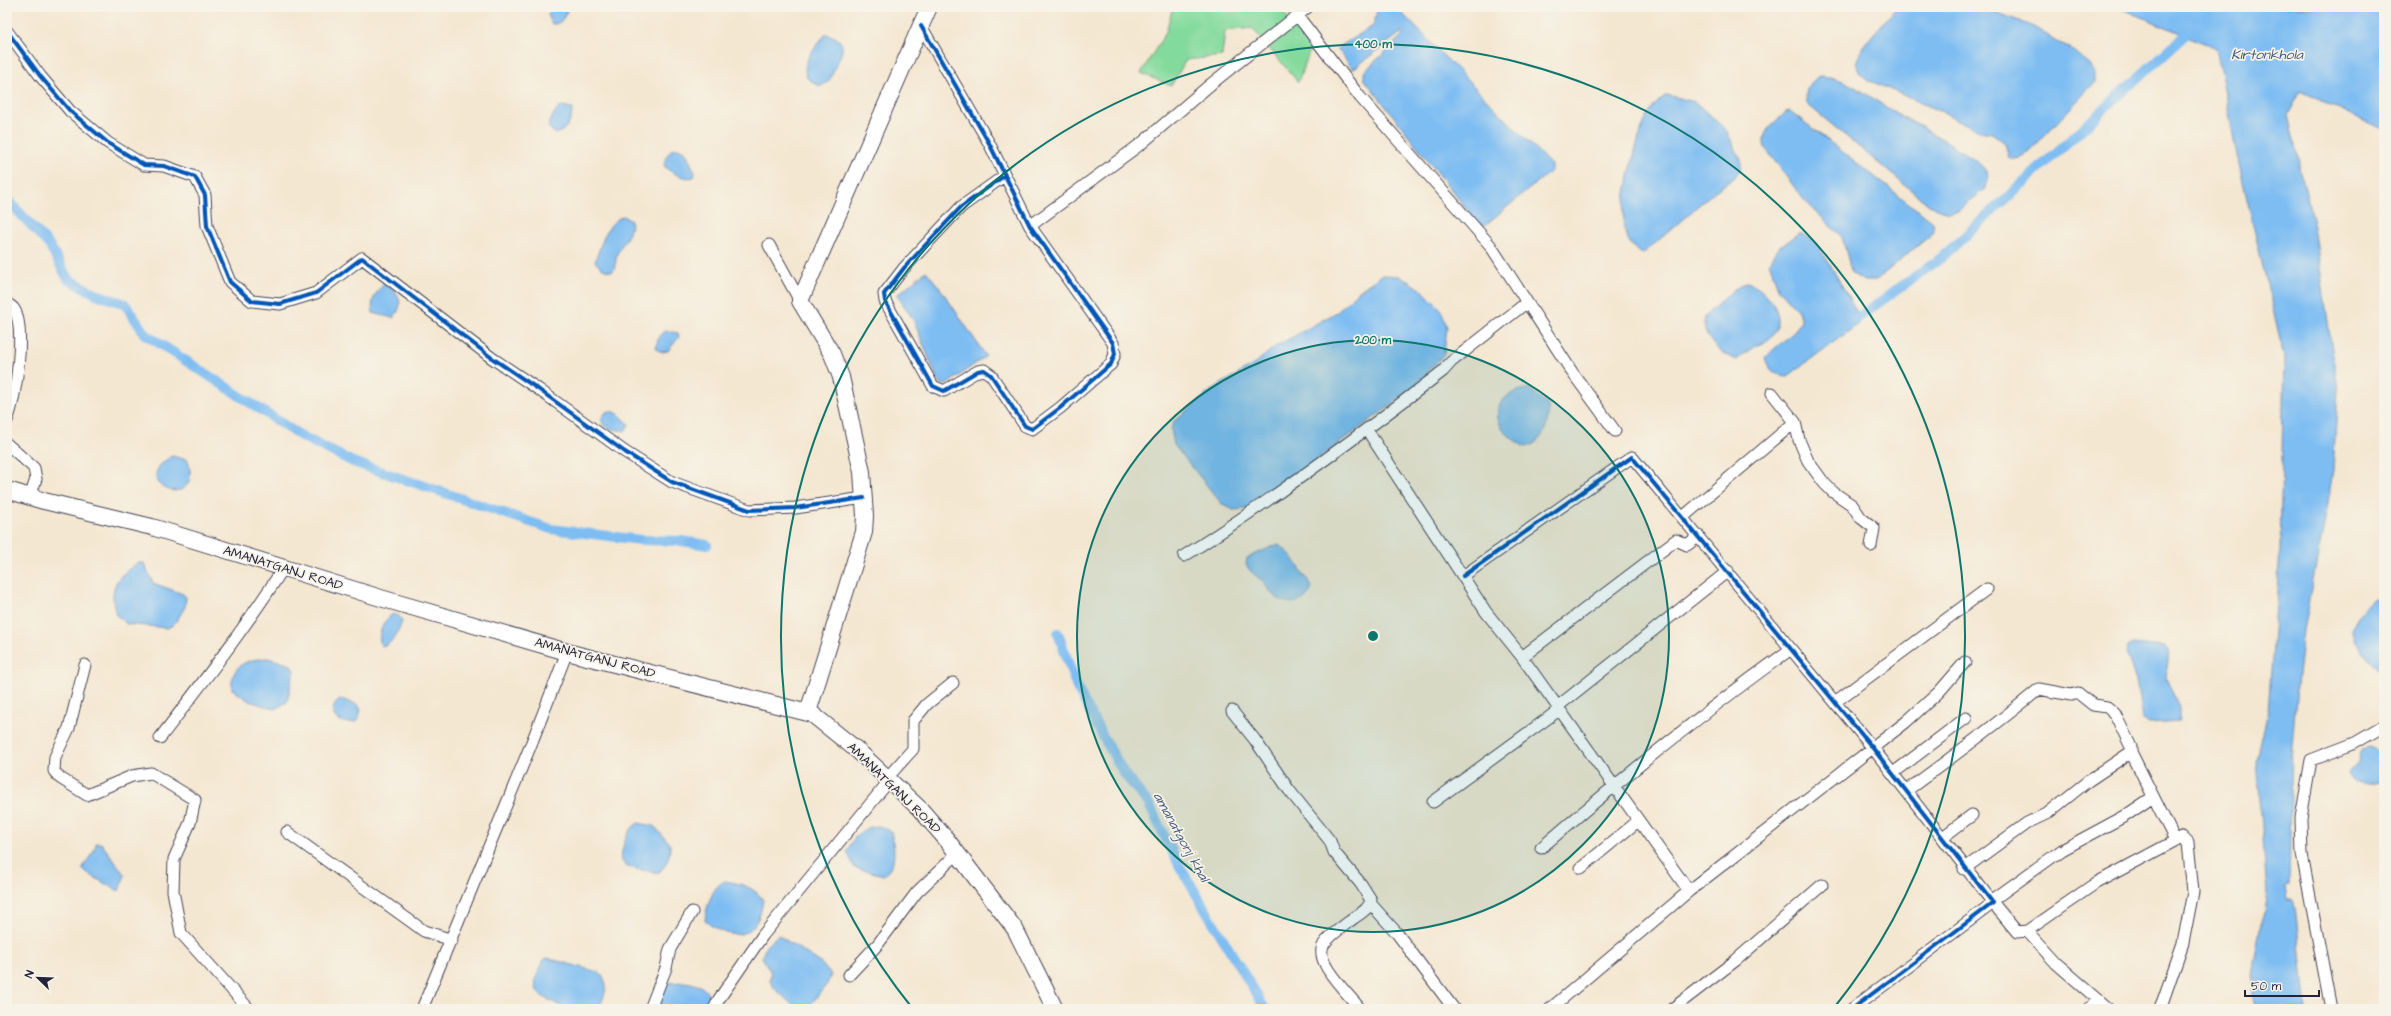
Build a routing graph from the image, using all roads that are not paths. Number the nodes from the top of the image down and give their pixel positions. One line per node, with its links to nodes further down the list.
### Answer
1 (1308, 7): 3 (street)
2 (923, 14): 5 (street); 8 (main road)
3 (1297, 15): 6 (street); 10 (street)
4 (7, 31): 19 (street)
5 (1004, 176): 6 (street); 6 (street)
6 (1030, 226)
7 (769, 245): 8 (street)
8 (800, 301): 19 (main road)
9 (7, 303): 12 (street)
10 (1526, 303): 14 (street); 15 (street)
11 (1772, 393): 13 (street)
12 (7, 420)
13 (1795, 422): 20 (street); 22 (street)
14 (1367, 430): 23 (street); 26 (street)
15 (1615, 431)
16 (7, 444): 18 (street)
17 (7, 490): 18 (main road, AMANATGANJ ROAD)
18 (30, 497): 24 (main road, AMANATGANJ ROAD)
19 (864, 498): 37 (main road)
20 (1683, 517): 21 (street); 26 (street)
21 (1699, 536): 25 (street); 30 (street)
22 (1871, 546)
23 (1184, 556)
24 (284, 567): 29 (main road, AMANATGANJ ROAD); 40 (street)
25 (1728, 571): 28 (street); 35 (street)
26 (1463, 576): 30 (street)
27 (1986, 589): 34 (street)
28 (1791, 649): 34 (street); 45 (street)
29 (567, 652): 37 (main road, AMANATGANJ ROAD); 64 (street)
30 (1522, 657): 35 (street)
31 (1965, 662): 41 (street)
32 (85, 664): 67 (street)
33 (953, 683): 44 (street)
34 (1835, 702): 41 (street)
35 (1558, 709): 45 (street); 48 (street)
36 (1232, 711): 61 (street)
37 (808, 712): 44 (main road, AMANATGANJ ROAD)
38 (1966, 718): 43 (street)
39 (2384, 726): 80 (street)
40 (160, 738)
41 (1872, 747): 43 (street); 59 (street)
42 (2131, 752): 46 (street); 47 (street); 57 (street)
43 (1892, 774): 46 (street)
44 (888, 780): 55 (main road, AMANATGANJ ROAD); 68 (street)
45 (1613, 786): 50 (street); 54 (street)
46 (1906, 791): 52 (street)
47 (2152, 797): 53 (street); 60 (street)
48 (1433, 802)
49 (1972, 815): 52 (street)
50 (1638, 821): 56 (street); 59 (street)
51 (287, 832): 64 (street)
52 (1943, 837): 57 (street)
53 (2175, 840): 63 (street); 79 (street)
54 (1541, 848)
55 (958, 853): 65 (street); 71 (main road, AMANATGANJ ROAD)
56 (1581, 868)
57 (1964, 870): 60 (street)
58 (1822, 885): 75 (street)
59 (1689, 891): 74 (street)
60 (1992, 902): 63 (street); 76 (street)
61 (1370, 903): 72 (street); 73 (street)
62 (692, 912): 70 (street)
63 (2027, 931): 66 (street)
64 (452, 940): 69 (street)
65 (849, 974)
66 (2098, 1000): 77 (street); 78 (street)
67 (247, 1008)
68 (715, 1008)
69 (422, 1009)
70 (650, 1009)
71 (1055, 1009)
72 (1360, 1009)
73 (1454, 1009)
74 (1550, 1009)
75 (1672, 1009)
76 (1852, 1009)
77 (2088, 1009)
78 (2109, 1009)
79 (2160, 1009)
80 (2331, 1009)

